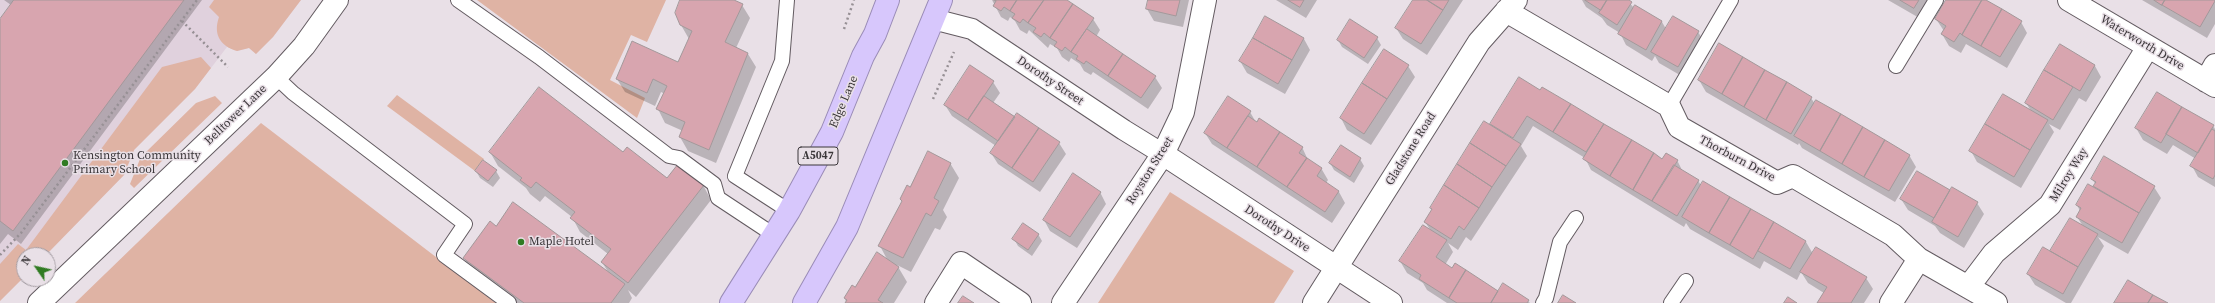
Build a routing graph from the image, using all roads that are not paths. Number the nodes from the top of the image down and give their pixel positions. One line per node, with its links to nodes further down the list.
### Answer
1 (337, 0): 13 (street, Belltower Lane)
2 (458, 0): 19 (lane)
3 (787, 0): 17 (lane)
4 (888, 0): 17 (highway, Edge Lane / A5047)
5 (1205, 0): 16 (street, Royston Street)
6 (1730, 0): 15 (lane)
7 (1936, 0): 12 (lane)
8 (2069, 0): 11 (street, Waterworth Drive)
9 (1511, 6): 15 (street); 21 (street, Gladstone Road)
10 (937, 9): 16 (street, Dorothy Street); 27 (highway)
11 (2148, 47): 14 (street, Waterworth Drive); 23 (street, Milroy Way)
12 (1896, 66)
13 (276, 77): 24 (street, Belltower Lane); 25 (lane)
14 (2212, 77)
15 (1669, 106): 20 (street, Thorburn Drive)
16 (1163, 154): 21 (street, Dorothy Drive); 30 (street, Royston Street)
17 (789, 211): 19 (highway, Edge Lane / A5047)
18 (1576, 218): 33 (lane)
19 (774, 236): 26 (highway, Edge Lane / A5047)
20 (1919, 259): 23 (street, Thorburn Drive); 35 (street)
21 (1336, 268): 31 (street, Gladstone Road); 32 (street, Dorothy Drive)
22 (1686, 281): 34 (lane)
23 (1969, 286): 36 (street, Thorburn Drive)
24 (39, 303)
25 (509, 303)
26 (731, 303)
27 (804, 303)
28 (936, 303): 29 (street)
29 (1020, 303)
30 (1063, 303)
31 (1314, 303)
32 (1391, 303)
33 (1543, 303)
34 (1672, 303)
35 (1891, 303)
36 (1996, 303)

